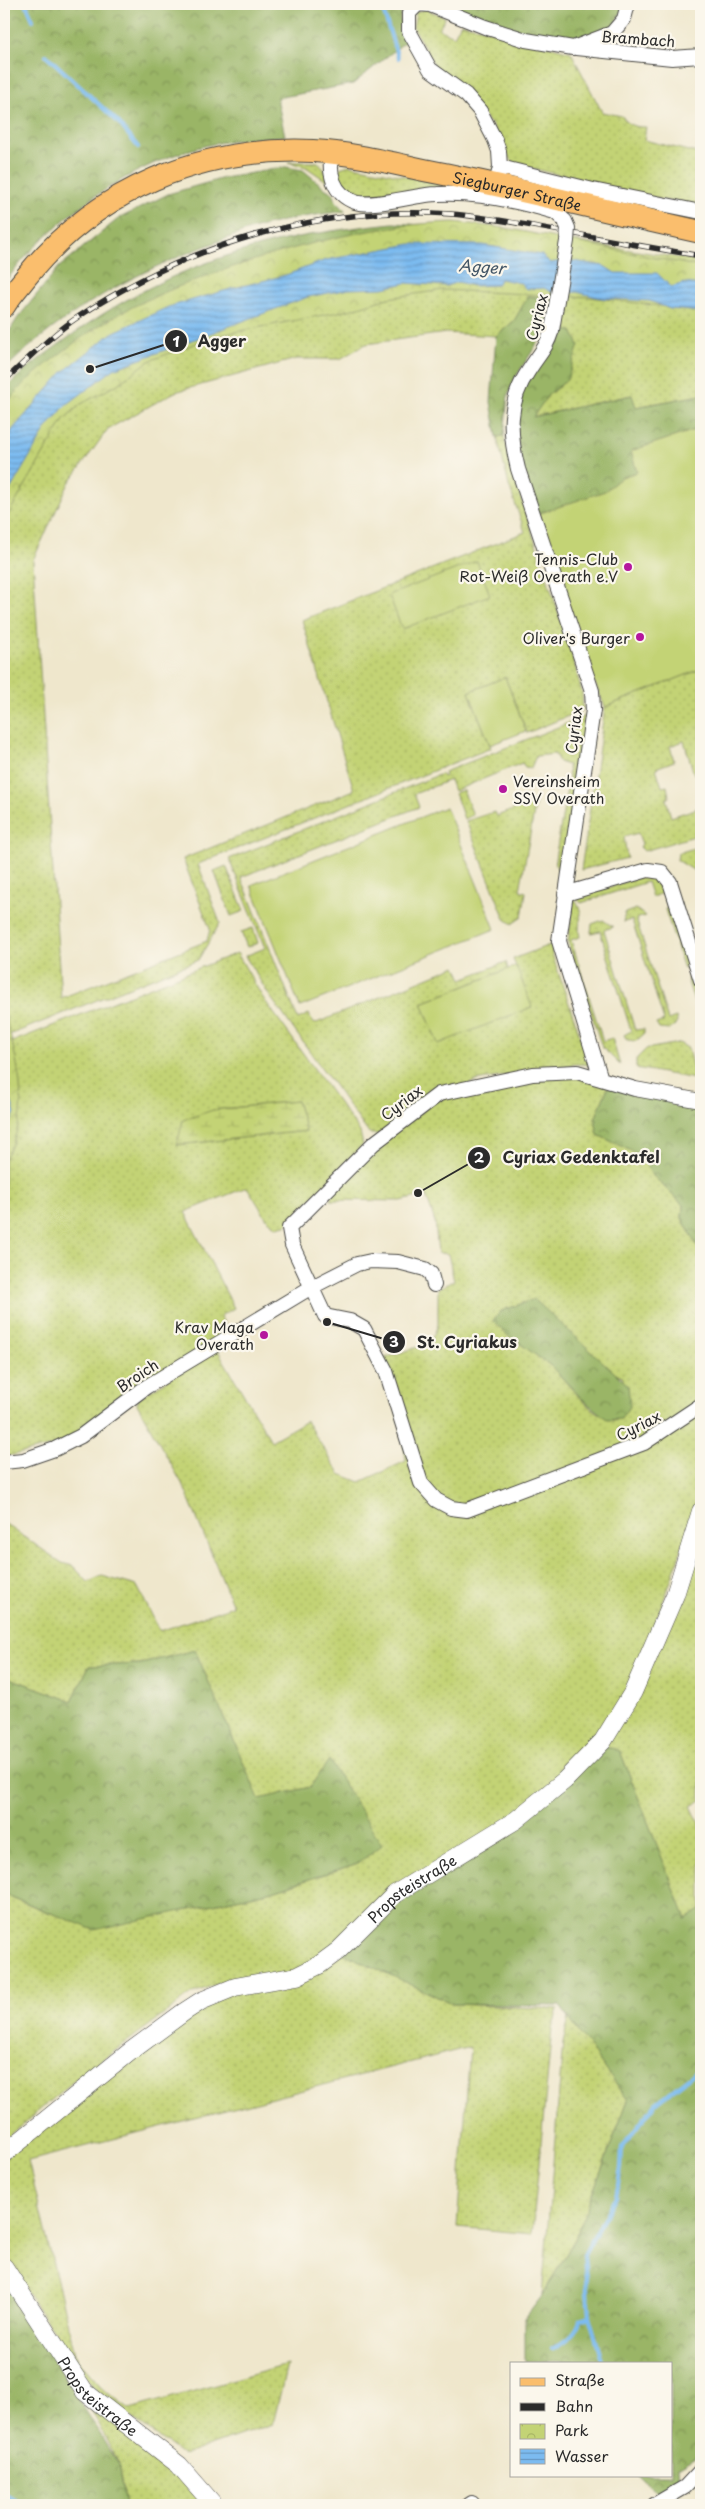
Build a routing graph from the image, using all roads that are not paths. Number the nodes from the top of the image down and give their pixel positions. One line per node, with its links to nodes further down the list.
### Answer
1 (628, 4): 2 (street, Brambach)
2 (573, 48): 3 (street, Brambach); 5 (street, Brambach)
3 (701, 56)
4 (332, 152): 5 (main road, Siegburger Straße); 8 (main road, Siegburger Straße); 9 (street, Cyriax, bridge)
5 (498, 176): 6 (street); 7 (main road, Siegburger Straße)
6 (701, 212)
7 (701, 232)
8 (4, 306)
9 (565, 894): 10 (street); 11 (street, Cyriax)
10 (701, 980)
11 (601, 1078): 12 (street); 14 (street, Cyriax)
12 (701, 1101)
13 (434, 1285): 14 (street)
14 (310, 1288): 15 (street, Cyriax); 16 (street, Broich)
15 (701, 1405)
16 (4, 1462)
17 (701, 1511): 18 (street, Propsteistraße)
18 (4, 2154)
19 (4, 2267): 21 (street, Propsteistraße)
20 (701, 2470): 22 (street)
21 (214, 2505)
22 (654, 2505)

